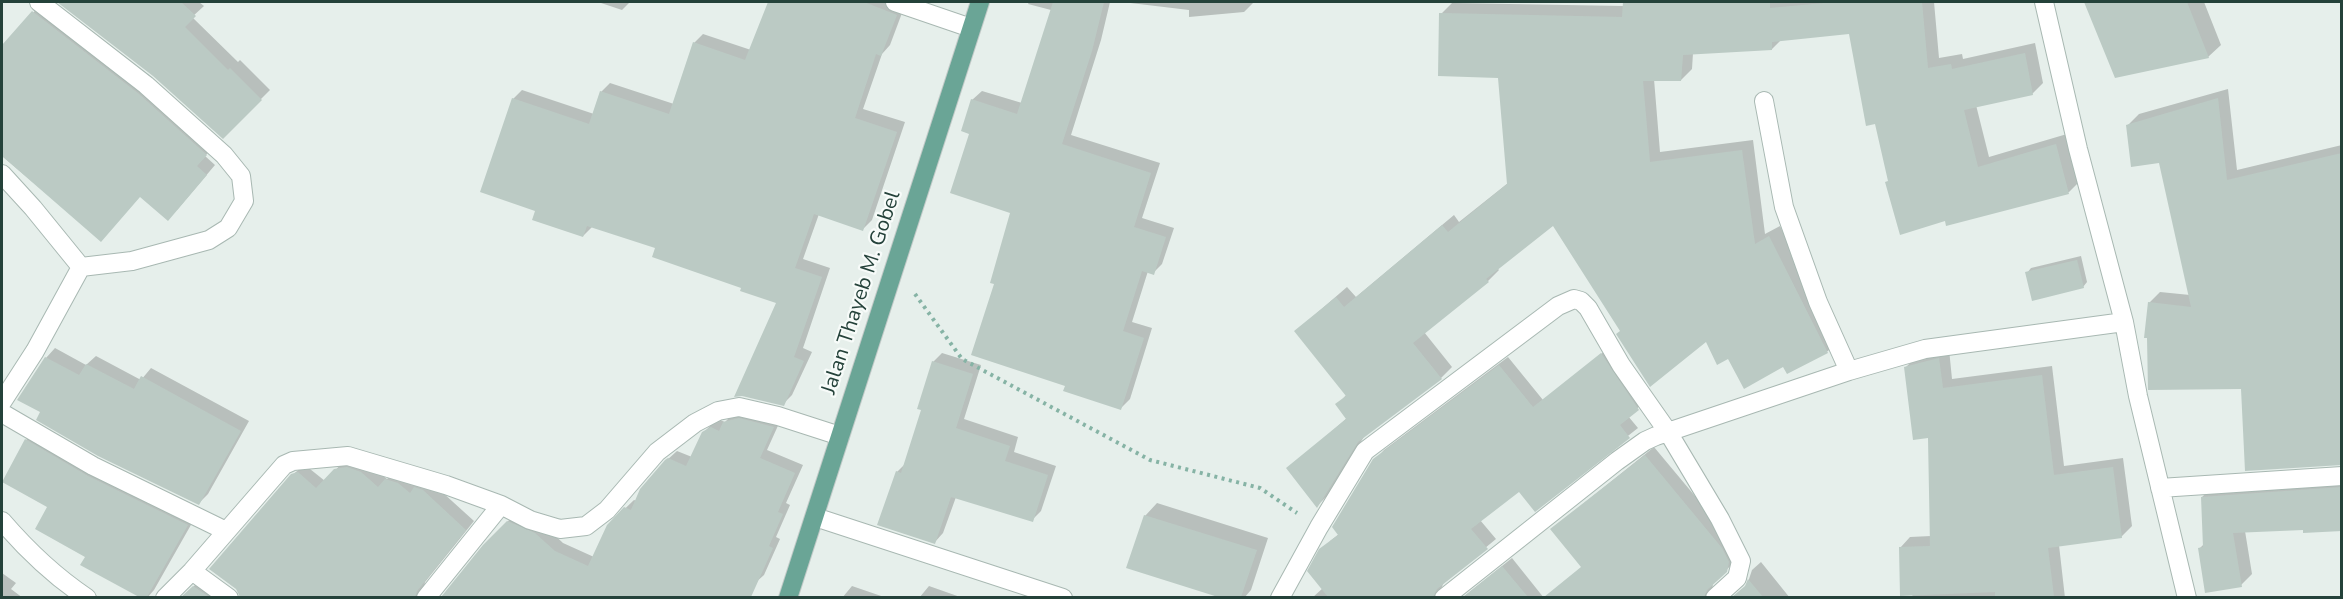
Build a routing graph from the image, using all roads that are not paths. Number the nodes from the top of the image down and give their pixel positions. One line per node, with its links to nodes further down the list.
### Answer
1 (39, 2): 8 (street)
2 (895, 2): 5 (street)
3 (980, 2): 5 (main road, Jalan Thayeb M. Gobel)
4 (2044, 2): 9 (street)
5 (971, 28): 14 (main road, Jalan Thayeb M. Gobel)
6 (1764, 101): 10 (street)
7 (2, 174): 8 (street)
8 (81, 267): 11 (street)
9 (2124, 322): 10 (street); 16 (street)
10 (1849, 371): 13 (street)
11 (2, 402)
12 (2, 413): 20 (street)
13 (1668, 432): 28 (street); 29 (street); 30 (street)
14 (840, 436): 17 (street); 18 (main road, Jalan Thayeb M. Gobel)
15 (2342, 476): 16 (street)
16 (2160, 488): 31 (street)
17 (501, 506): 20 (street); 25 (street)
18 (814, 517): 26 (main road, Jalan Thayeb M. Gobel); 27 (street)
19 (2, 521): 22 (street)
20 (226, 531): 21 (street)
21 (192, 571): 23 (street); 24 (street)
22 (87, 597)
23 (165, 597)
24 (229, 597)
25 (426, 597)
26 (788, 597)
27 (1063, 597)
28 (1280, 597)
29 (1444, 597)
30 (1715, 597)
31 (2187, 597)

